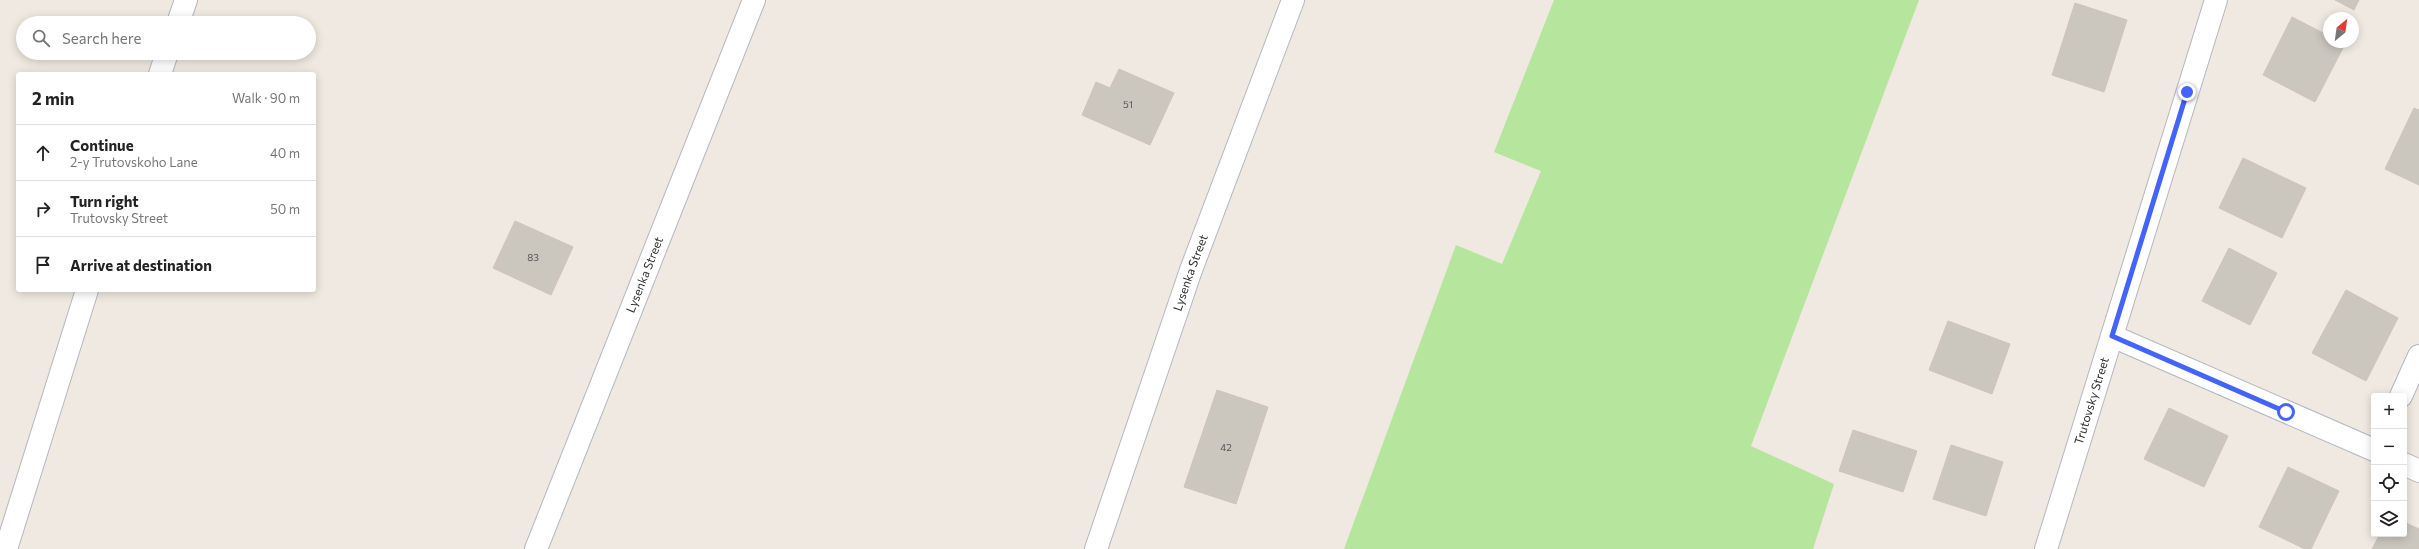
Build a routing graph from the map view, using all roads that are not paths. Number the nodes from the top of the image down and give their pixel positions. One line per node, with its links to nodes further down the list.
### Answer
1 (186, 0): 5 (street)
2 (754, 0): 16 (street, Lysenka Street)
3 (1293, 0): 17 (street, Lysenka Street)
4 (2216, 0): 9 (street, Trutovsky Street)
5 (180, 16)
6 (165, 60): 7 (street)
7 (161, 72)
8 (87, 292): 15 (street)
9 (2112, 336): 12 (street); 18 (street, Trutovsky Street)
10 (2419, 356): 11 (street)
11 (2402, 393)
12 (2371, 449)
13 (2406, 465): 14 (street)
14 (2419, 471)
15 (6, 549)
16 (536, 549)
17 (1096, 549)
18 (2046, 549)

